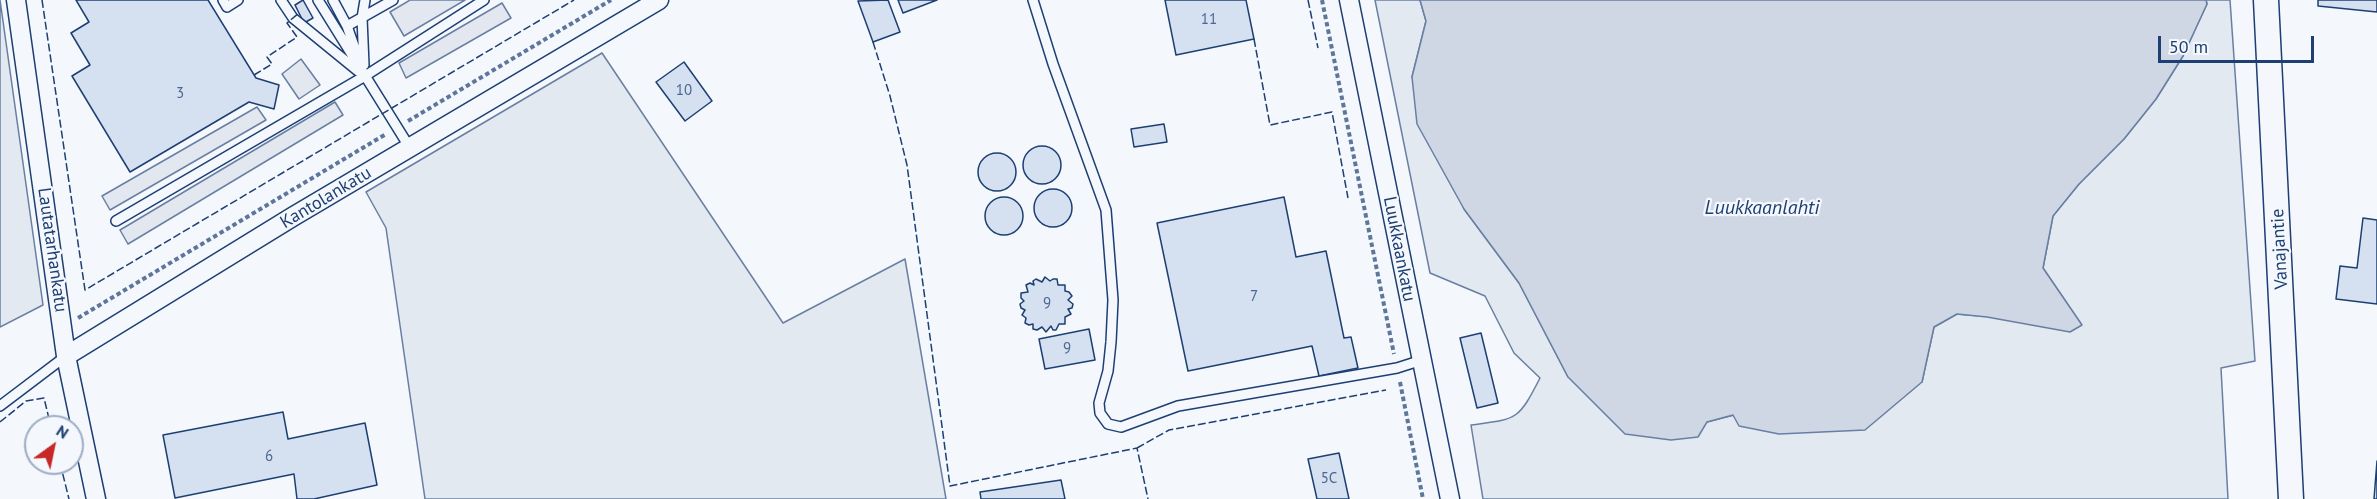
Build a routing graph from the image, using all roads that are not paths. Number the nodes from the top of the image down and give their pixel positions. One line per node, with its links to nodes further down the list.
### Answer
1 (16, 0): 19 (street, Lautatarhankatu)
2 (223, 0): 3 (lane)
3 (238, 0)
4 (281, 0): 16 (lane)
5 (318, 0): 16 (lane)
6 (333, 0): 15 (lane)
7 (365, 0): 14 (lane)
8 (393, 0): 14 (lane)
9 (484, 0): 16 (lane)
10 (659, 0): 17 (street, Kantolankatu)
11 (1033, 0): 20 (lane)
12 (1349, 0): 20 (street, Luukkaankatu)
13 (2266, 0): 24 (street, Vanajantie)
14 (362, 18): 15 (lane); 16 (lane)
15 (347, 26): 16 (lane)
16 (365, 76): 17 (lane); 18 (lane)
17 (410, 148): 19 (street, Kantolankatu)
18 (116, 220)
19 (66, 356): 21 (lane, Kantolankatu); 22 (street, Lautatarhankatu)
20 (1422, 360): 23 (street, Luukkaankatu)
21 (0, 406)
22 (96, 499)
23 (1450, 499)
24 (2291, 499)

